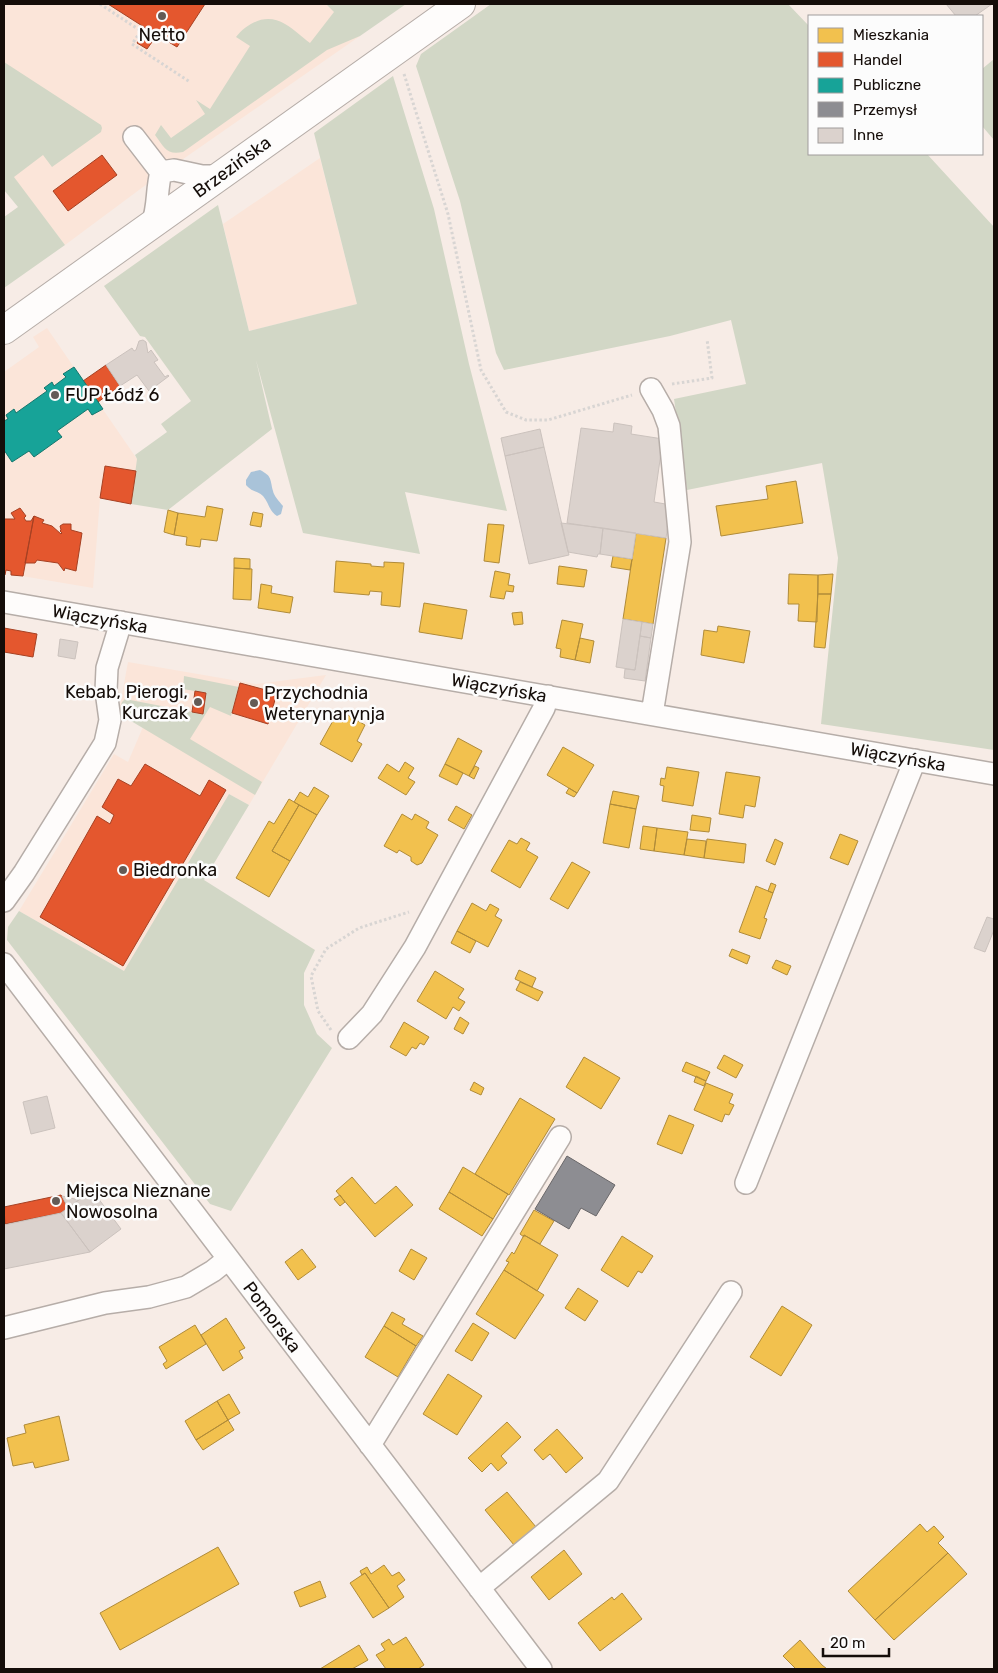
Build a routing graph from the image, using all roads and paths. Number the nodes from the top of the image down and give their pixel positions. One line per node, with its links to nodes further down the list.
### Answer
1 (100, 4): 4 (path)
2 (461, 4): 3 (main road, Brzezińska)
3 (396, 50): 7 (main road, Brzezińska); 11 (path)
4 (190, 82)
5 (134, 137): 6 (street)
6 (161, 172): 7 (street); 8 (street)
7 (220, 176): 8 (main road, Brzezińska)
8 (152, 224): 9 (main road, Brzezińska)
9 (4, 330)
10 (708, 339): 11 (path)
11 (651, 389): 15 (street)
12 (4, 602): 13 (street, Wiączyńska)
13 (121, 622): 14 (street, Wiączyńska); 18 (street)
14 (548, 696): 15 (street, Wiączyńska); 19 (street)
15 (652, 714): 16 (street, Wiączyńska)
16 (914, 760): 17 (street, Wiączyńska); 23 (street)
17 (994, 774)
18 (4, 901)
19 (434, 911): 21 (street); 21 (path)
20 (4, 964): 24 (street, Pomorska)
21 (349, 1038)
22 (560, 1137): 27 (street)
23 (746, 1183)
24 (228, 1259): 26 (street); 27 (street, Pomorska)
25 (731, 1292): 28 (street)
26 (4, 1328)
27 (370, 1445): 28 (street, Pomorska)
28 (479, 1588): 29 (street, Pomorska)
29 (541, 1669)

